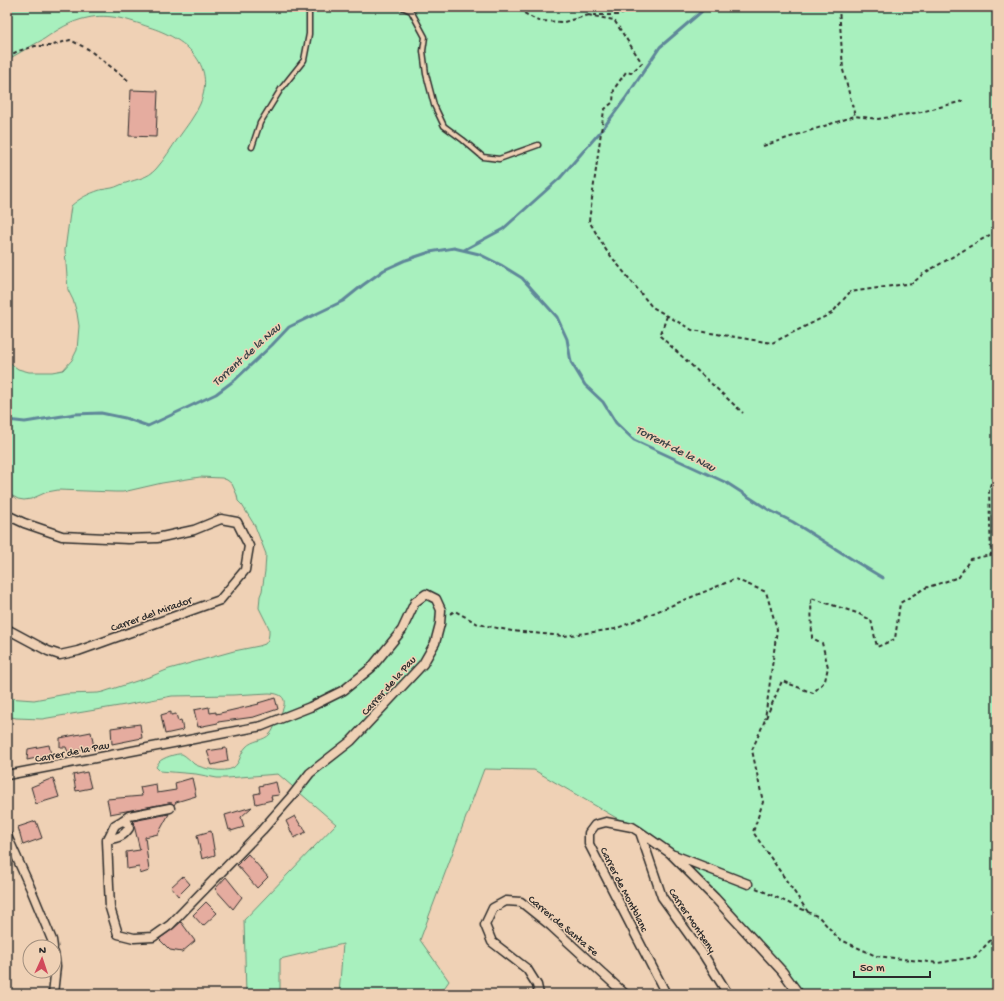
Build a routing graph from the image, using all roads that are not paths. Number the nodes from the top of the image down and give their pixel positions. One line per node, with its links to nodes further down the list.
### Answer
1 (309, 7): 6 (lane)
2 (349, 7): 3 (lane)
3 (369, 7)
4 (402, 7): 5 (lane)
5 (538, 144)
6 (252, 147)
7 (7, 515): 8 (street, Carrer del Mirador)
8 (7, 630)
9 (7, 774): 14 (street, Carrer de la Pau)
10 (170, 808): 11 (street)
11 (122, 821): 14 (street); 14 (street)
12 (640, 832): 15 (street, Carrer de Montblanc); 22 (street, Carrer de Montblanc); 23 (street, Carrer Montseny)
13 (7, 836): 17 (street)
14 (107, 840)
15 (670, 853): 16 (street, Carrer de Montblanc); 24 (street, Carrer de Montblanc)
16 (748, 884)
17 (52, 939)
18 (55, 979): 19 (street)
19 (53, 994)
20 (539, 994): 21 (street, Carrer de Santa Fe)
21 (625, 994)
22 (666, 994)
23 (728, 994)
24 (799, 994)

